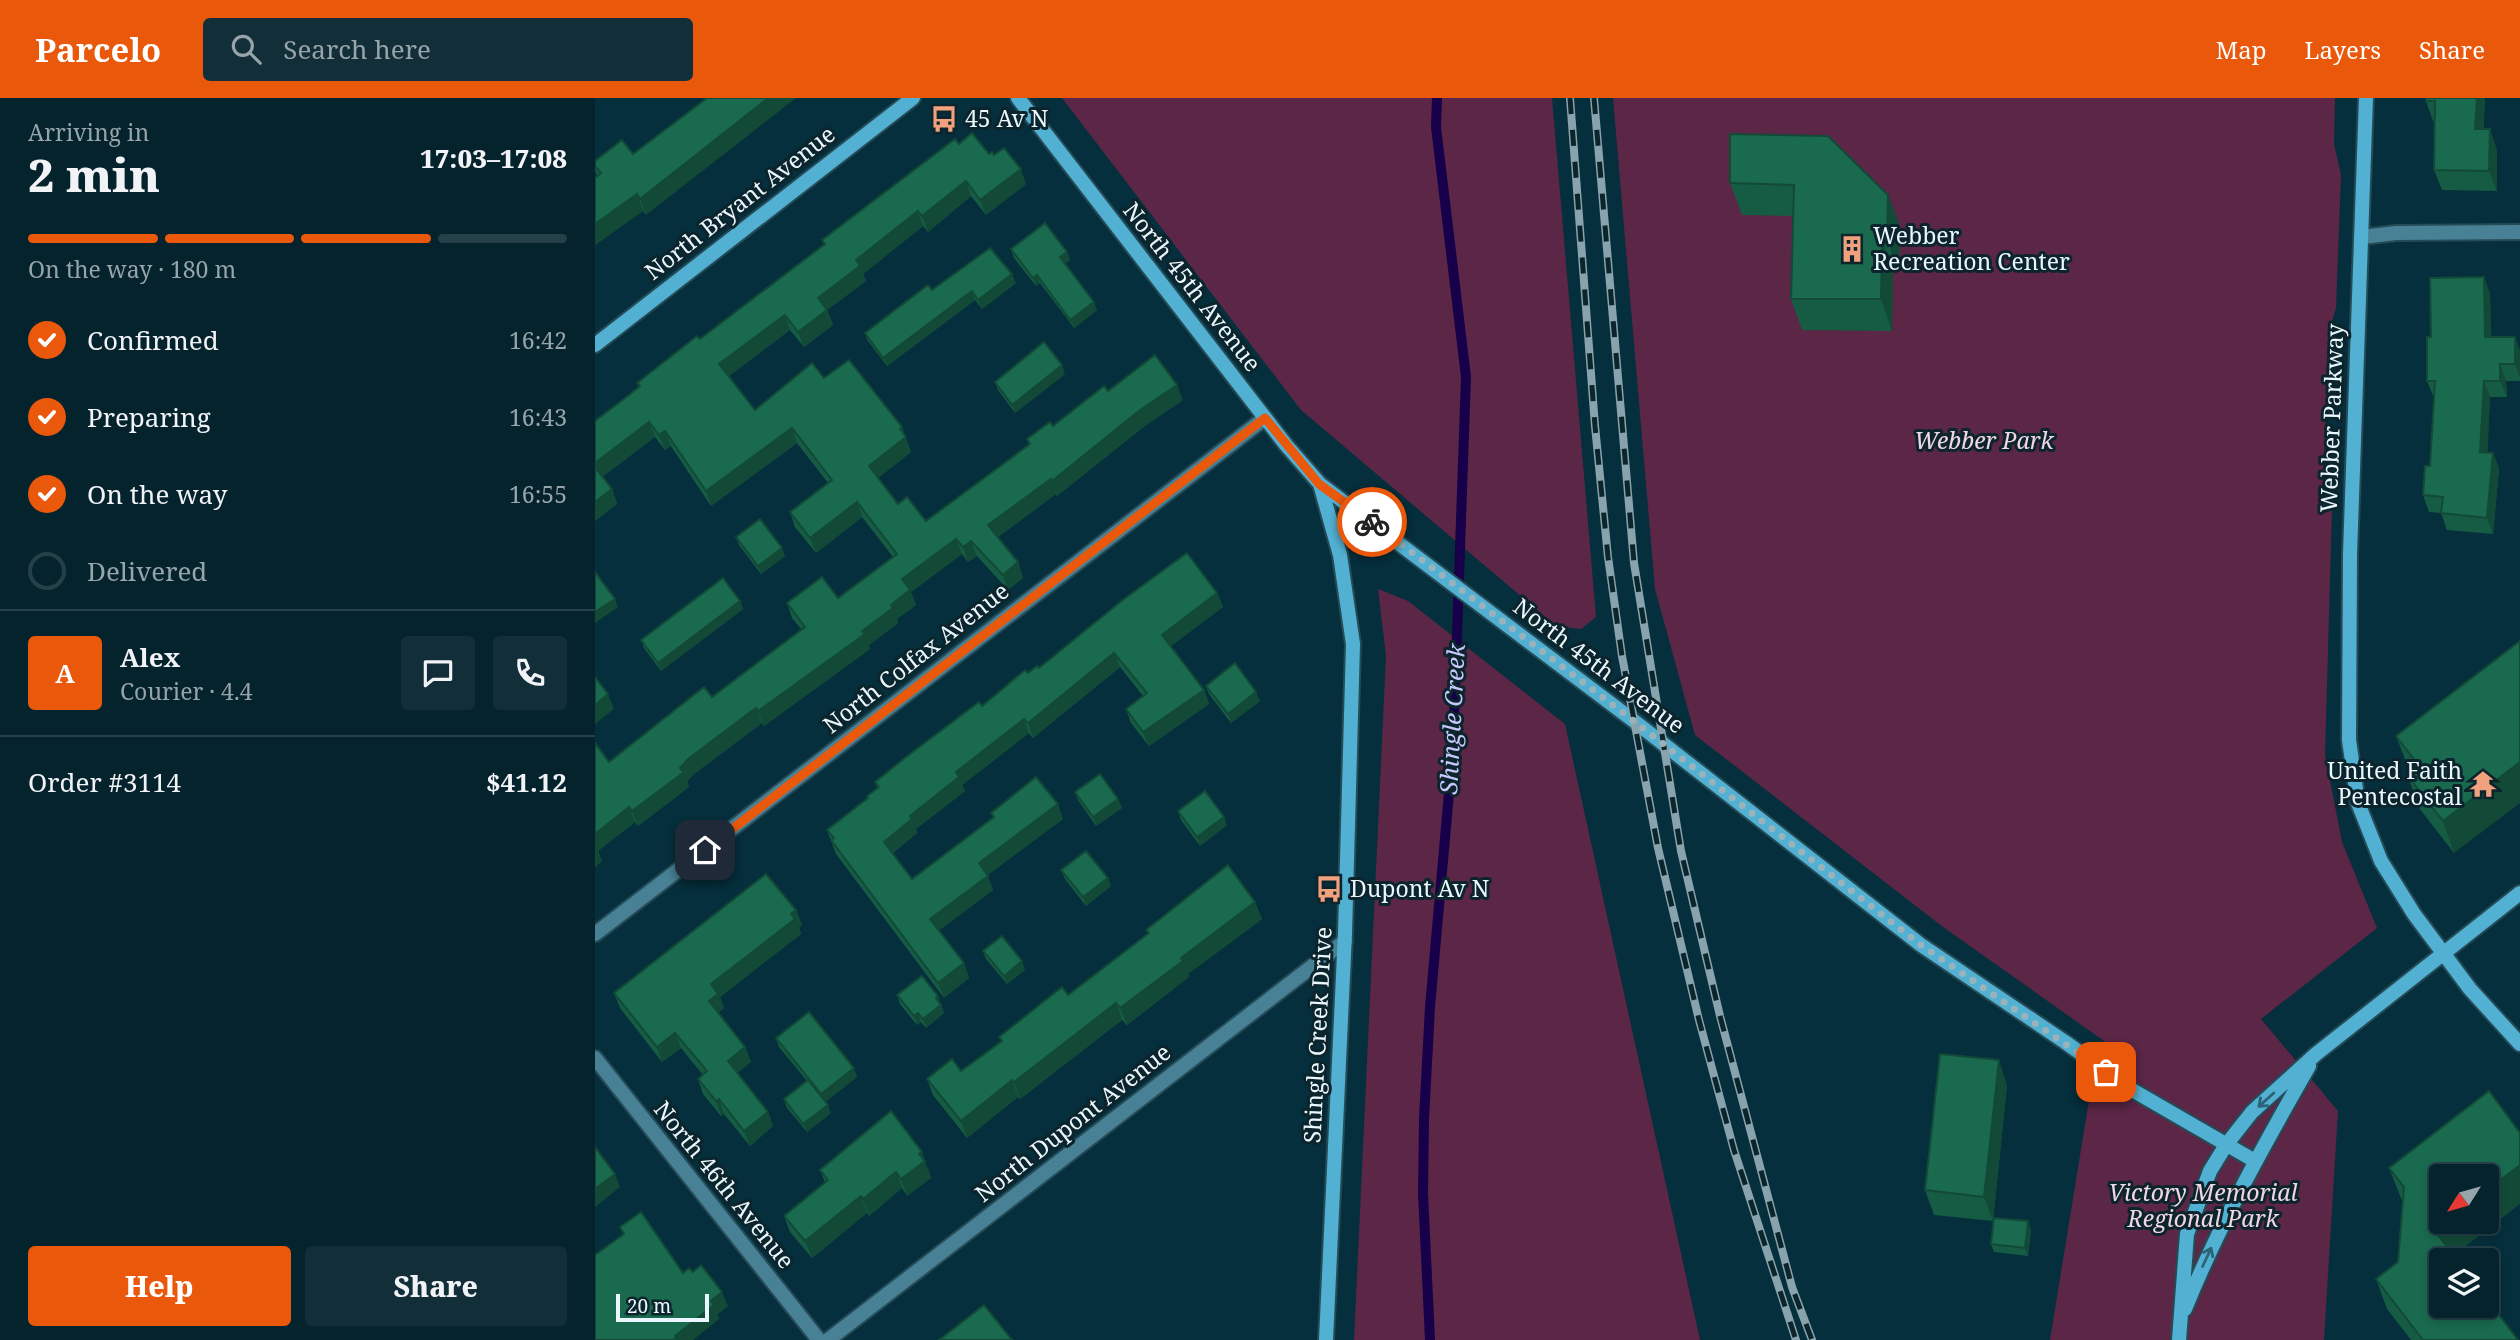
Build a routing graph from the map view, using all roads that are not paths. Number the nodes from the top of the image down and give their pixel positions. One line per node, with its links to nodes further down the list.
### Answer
1 (913, 98): 6 (street, North Bryant Avenue)
2 (1018, 98): 7 (street, North 45th Avenue)
3 (2366, 98): 5 (street, Webber Parkway)
4 (2520, 232): 5 (street)
5 (2362, 237): 12 (street, Webber Parkway)
6 (595, 345)
7 (1265, 418): 8 (street, North 45th Avenue); 10 (street, North Colfax Avenue)
8 (1319, 484): 11 (street, Shingle Creek Drive); 16 (street, North 45th Avenue)
9 (2520, 893): 12 (street)
10 (595, 934)
11 (1345, 941): 20 (street, North Dupont Avenue); 21 (street, Shingle Creek Drive)
12 (2443, 953): 13 (street, Webber Parkway); 14 (street)
13 (2520, 1044)
14 (2316, 1054): 16 (street, one-way to 16); 17 (street)
15 (595, 1058): 19 (street, North 46th Avenue)
16 (2226, 1145): 17 (street, North 45th Avenue); 18 (street)
17 (2255, 1161): 18 (street, one-way to 17)
18 (2181, 1320): 22 (street)
19 (819, 1340)
20 (828, 1340)
21 (1326, 1340)
22 (2179, 1340)

